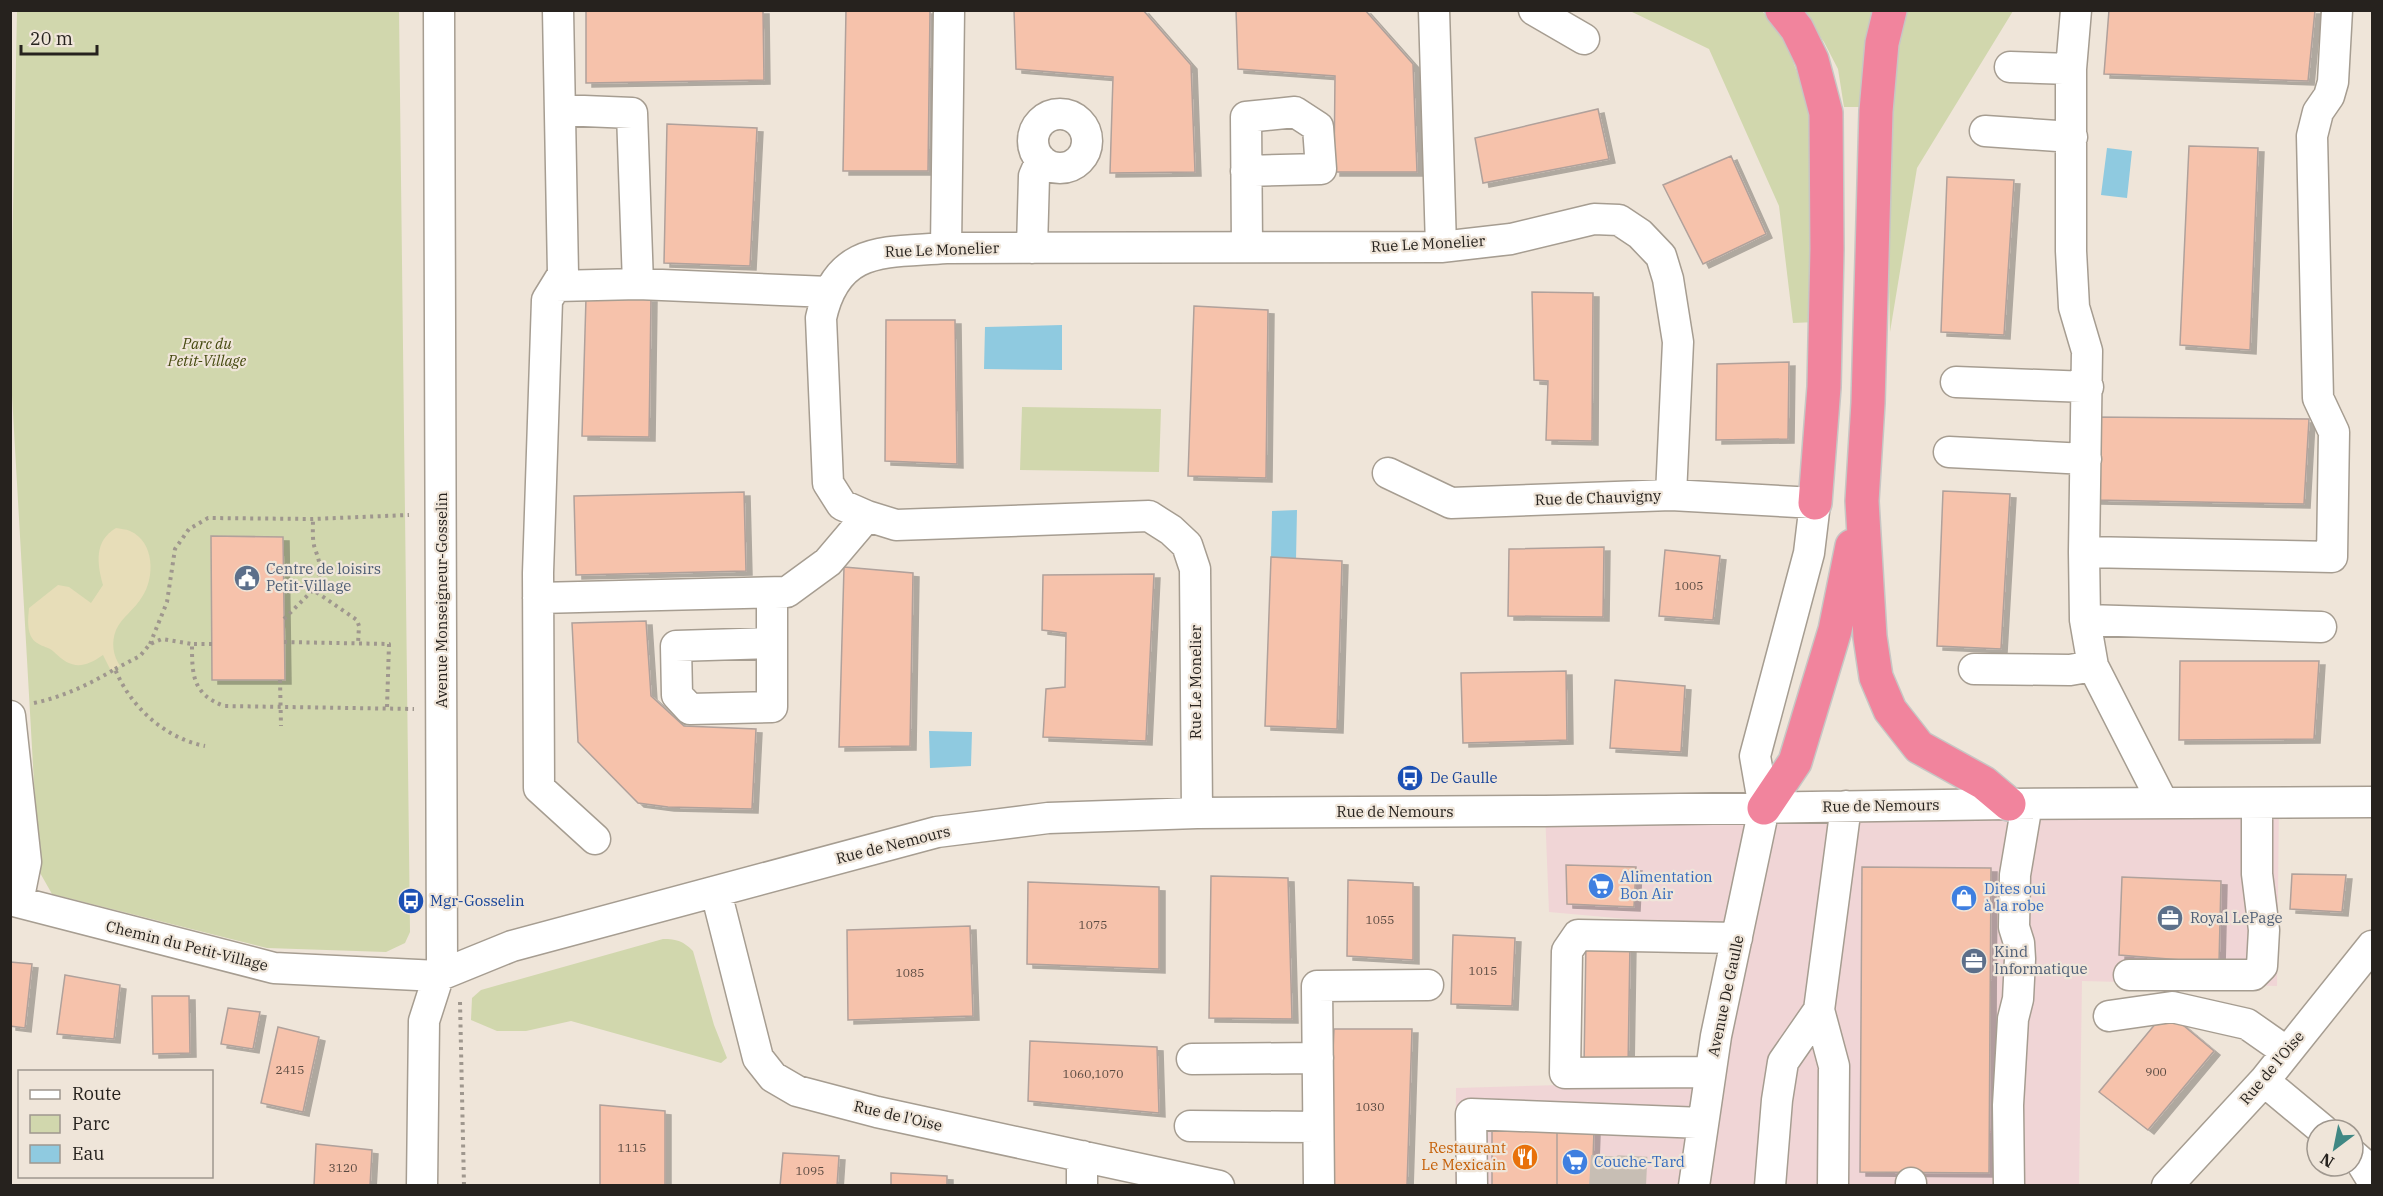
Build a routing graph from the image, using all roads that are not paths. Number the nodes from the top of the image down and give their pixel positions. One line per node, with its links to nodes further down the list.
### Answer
1 (440, 10): 55 (street, Avenue Monseigneur-Gosselin)
2 (558, 10): 13 (street)
3 (949, 10): 20 (street)
4 (1434, 10): 19 (street)
5 (1534, 10): 10 (street)
6 (1782, 10): 32 (highway)
7 (1890, 10): 31 (highway)
8 (2076, 10): 12 (street)
9 (2337, 10): 34 (street)
10 (1584, 39)
11 (2010, 68): 12 (street)
12 (2071, 69): 15 (street)
13 (560, 110): 22 (street); 23 (street)
14 (1985, 131): 15 (street)
15 (2072, 137): 26 (street)
16 (1041, 160): 21 (street)
17 (1246, 171): 18 (street)
18 (1247, 247): 19 (street, Rue Le Monelier); 21 (street, Rue Le Monelier)
19 (1441, 247): 30 (street, Rue Le Monelier)
20 (946, 248): 21 (street, Rue Le Monelier); 24 (street, Rue Le Monelier)
21 (1032, 248)
22 (638, 284): 23 (street); 24 (street)
23 (556, 286): 36 (street)
24 (829, 292): 33 (street, Rue Le Monelier)
25 (1956, 382): 26 (street)
26 (2088, 387): 28 (street)
27 (1949, 452): 28 (street)
28 (2086, 459): 34 (street)
29 (1388, 473): 30 (street, Rue de Chauvigny)
30 (1671, 495): 32 (street, Rue de Chauvigny)
31 (1862, 501): 46 (highway); 48 (highway)
32 (1815, 503): 48 (street)
33 (867, 516): 35 (street); 49 (street, Rue Le Monelier)
34 (2084, 552): 37 (street)
35 (772, 594): 36 (street); 39 (street)
36 (538, 598): 50 (street)
37 (2085, 620): 38 (street); 40 (street)
38 (2321, 627)
39 (772, 643)
40 (2093, 666): 41 (street); 44 (street)
41 (1974, 669)
42 (17, 711): 52 (street)
43 (2373, 802): 45 (street, Rue de Nemours)
44 (2163, 803): 45 (street, Rue de Nemours); 46 (street, Rue de Nemours)
45 (2257, 803): 56 (street)
46 (2018, 804): 47 (street, Rue de Nemours); 78 (street)
47 (1846, 806): 48 (street, Rue de Nemours); 58 (street)
48 (1764, 808): 49 (street, Rue de Nemours); 53 (street, Avenue De Gaulle)
49 (1197, 813): 51 (street, Rue de Nemours)
50 (595, 839)
51 (716, 892): 55 (street, Rue de Nemours); 69 (street, Rue de l'Oise)
52 (14, 901): 55 (street, Chemin du Petit-Village)
53 (1737, 938): 63 (street, Avenue De Gaulle); 63 (street)
54 (2373, 946): 60 (street, Rue de l'Oise)
55 (445, 974): 70 (street, Avenue Monseigneur-Gosselin)
56 (2129, 975)
57 (1428, 985): 61 (street)
58 (1820, 1010): 76 (street); 77 (street)
59 (2109, 1016): 60 (street)
60 (2287, 1052): 64 (street, Rue de l'Oise)
61 (1318, 1058): 62 (street); 68 (street)
62 (1192, 1059)
63 (1710, 1072): 66 (street, Avenue De Gaulle)
64 (2264, 1081): 65 (street); 79 (street, Rue de l'Oise)
65 (2309, 1118)
66 (1703, 1124): 74 (street); 75 (street, Avenue De Gaulle)
67 (1190, 1126): 68 (street)
68 (1318, 1127): 73 (street)
69 (1082, 1156): 71 (street); 72 (street, Rue de l'Oise)
70 (422, 1185)
71 (1082, 1185)
72 (1219, 1185)
73 (1319, 1185)
74 (1472, 1185)
75 (1695, 1185)
76 (1770, 1185)
77 (1833, 1185)
78 (2009, 1185)
79 (2167, 1185)

